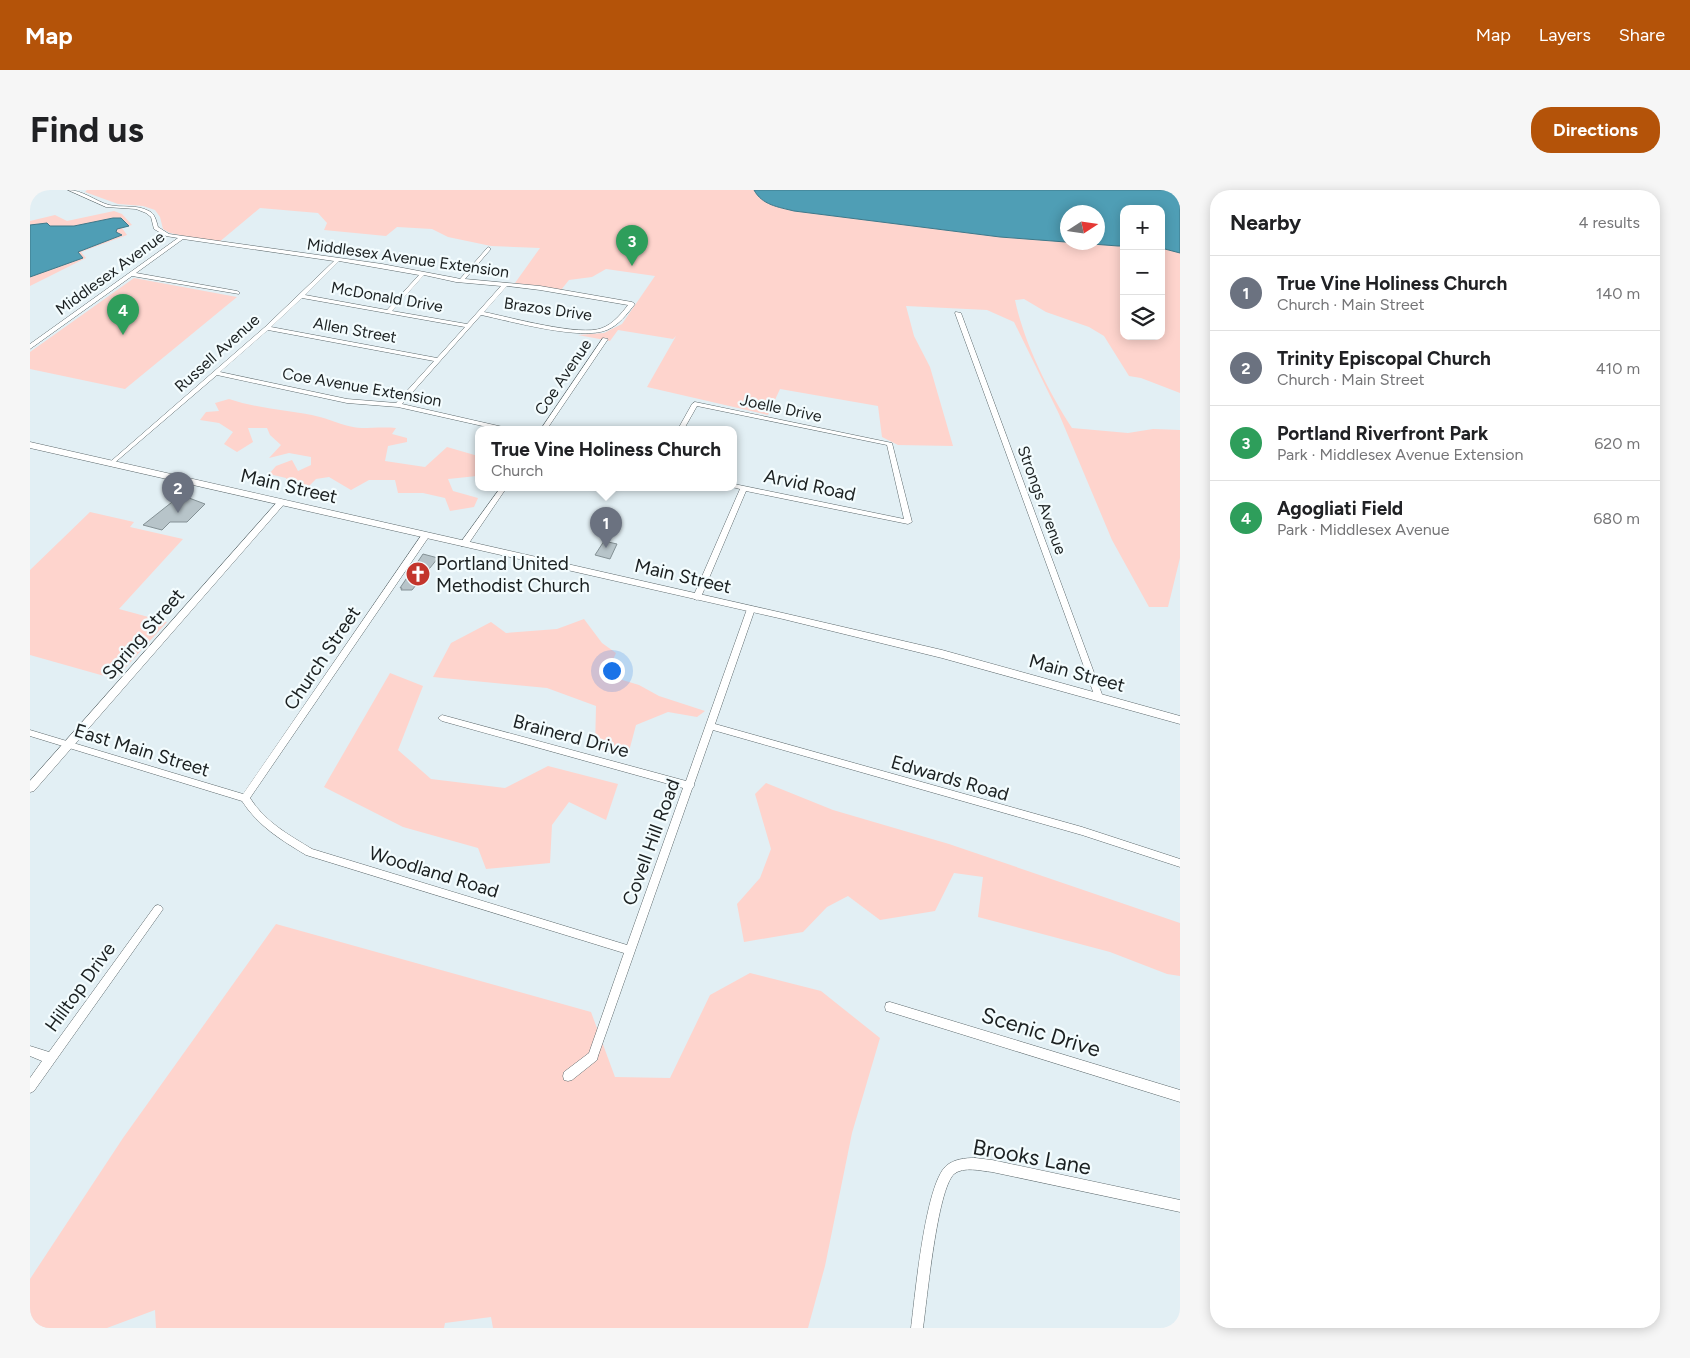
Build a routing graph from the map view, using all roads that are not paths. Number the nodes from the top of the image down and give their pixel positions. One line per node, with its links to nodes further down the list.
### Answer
1 (70, 190): 2 (street, Middlesex Avenue Extension)
2 (181, 238): 4 (street, Middlesex Avenue Extension); 5 (street, Middlesex Avenue)
3 (488, 249): 7 (street)
4 (337, 261): 6 (street, Middlesex Avenue Extension); 10 (street, Russell Avenue)
5 (132, 274): 9 (street); 18 (street, Middlesex Avenue)
6 (422, 274): 7 (street, Middlesex Avenue Extension); 12 (street)
7 (462, 280): 8 (street, Middlesex Avenue Extension)
8 (506, 284): 11 (street, Middlesex Avenue Extension); 13 (street)
9 (237, 292)
10 (302, 296): 12 (street, McDonald Drive); 16 (street, Russell Avenue)
11 (632, 304): 13 (street, Brazos Drive)
12 (389, 312): 15 (street, McDonald Drive)
13 (480, 313): 15 (street)
14 (958, 313): 36 (street, Strongs Avenue)
15 (469, 326): 19 (street)
16 (267, 328): 19 (street, Allen Street); 20 (street, Russell Avenue)
17 (605, 339): 23 (street, Coe Avenue)
18 (30, 347)
19 (438, 360): 21 (street)
20 (216, 373): 21 (street, Coe Avenue Extension); 27 (street, Russell Avenue)
21 (398, 404): 22 (street, Coe Avenue Extension)
22 (490, 426)
23 (546, 426)
24 (683, 426): 26 (street, Joelle Drive)
25 (30, 444): 27 (main road, Main Street)
26 (890, 444): 29 (street, Arvid Road)
27 (112, 464): 31 (main road, Main Street)
28 (737, 487): 29 (street)
29 (744, 488): 34 (street, Arvid Road)
30 (501, 491): 33 (street)
31 (282, 502): 32 (main road, Main Street); 41 (street, Spring Street)
32 (426, 536): 33 (main road, Main Street); 44 (street, Church Street)
33 (464, 544): 34 (main road, Main Street)
34 (697, 597): 35 (main road, Main Street)
35 (752, 609): 36 (main road, Main Street); 39 (street, Covell Hill Road)
36 (1099, 697): 38 (main road, Main Street)
37 (442, 718): 42 (street, Brainerd Drive)
38 (1180, 720)
39 (711, 726): 42 (street, Covell Hill Road); 45 (street, Edwards Road)
40 (30, 733): 41 (street, East Main Street)
41 (69, 744): 43 (street, Spring Street); 44 (street, East Main Street)
42 (690, 786): 47 (street, Covell Hill Road)
43 (30, 788)
44 (245, 798): 47 (street, Woodland Road)
45 (1180, 863)
46 (158, 909): 50 (street, Hilltop Drive)
47 (630, 950): 51 (street, Covell Hill Road)
48 (890, 1007): 53 (street, Scenic Drive)
49 (30, 1051): 50 (street)
50 (50, 1058): 52 (street, Hilltop Drive)
51 (568, 1076)
52 (30, 1087)
53 (1180, 1096)
54 (1180, 1206): 55 (street, Brooks Lane)
55 (918, 1328)

